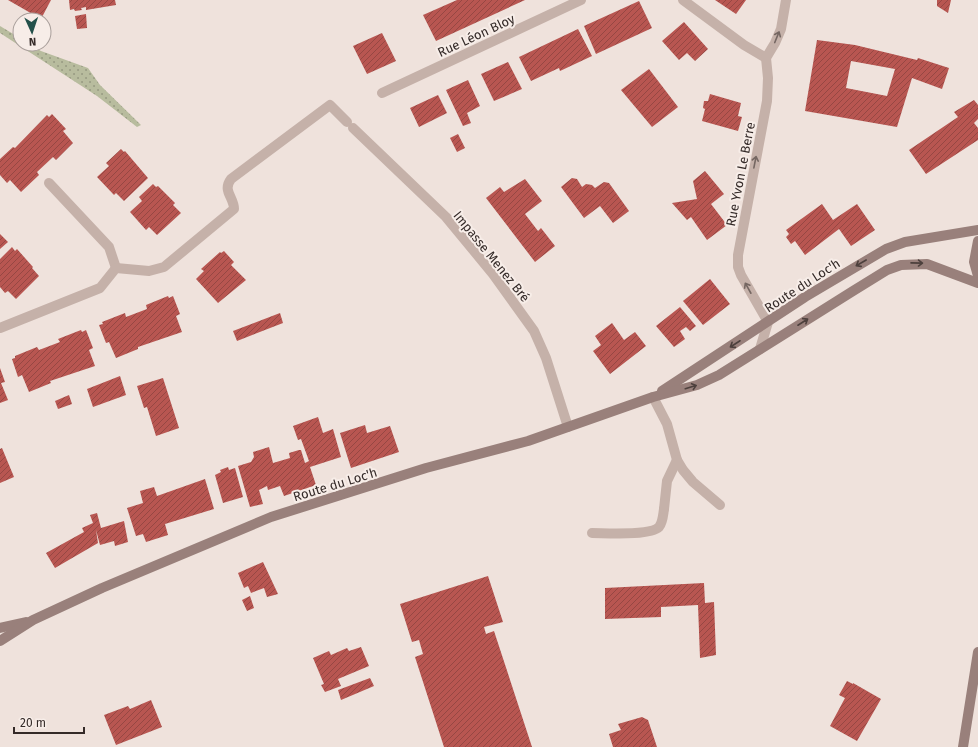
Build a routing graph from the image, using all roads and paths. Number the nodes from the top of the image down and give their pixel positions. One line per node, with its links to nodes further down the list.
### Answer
1 (581, 0): 5 (street, Rue Léon Bloy)
2 (683, 0): 4 (street)
3 (786, 0): 4 (street, one-way to 3)
4 (766, 58): 12 (street, Rue Yvon Le Berre, one-way to 4)
5 (382, 93)
6 (49, 183): 9 (street)
7 (978, 230): 12 (main road, Route du Loc'h, one-way to 12)
8 (978, 241): 10 (main road)
9 (116, 268): 13 (street); 16 (street, Impasse Menez Bré)
10 (978, 276)
11 (978, 283): 14 (main road, Route du Loc'h, one-way to 11)
12 (768, 322): 14 (street); 15 (main road, Route du Loc'h, one-way to 15)
13 (0, 329)
14 (760, 349): 15 (main road, Route du Loc'h, one-way to 14)
15 (653, 397): 16 (main road, Route du Loc'h); 17 (street)
16 (568, 428): 20 (main road, Route du Loc'h)
17 (677, 460): 18 (street); 19 (street)
18 (720, 505)
19 (592, 533)
20 (34, 620): 21 (main road, Route du Loc'h); 22 (main road, Route du Loc'h)
21 (0, 628)
22 (0, 641)
23 (978, 652): 24 (main road)
24 (964, 747)

